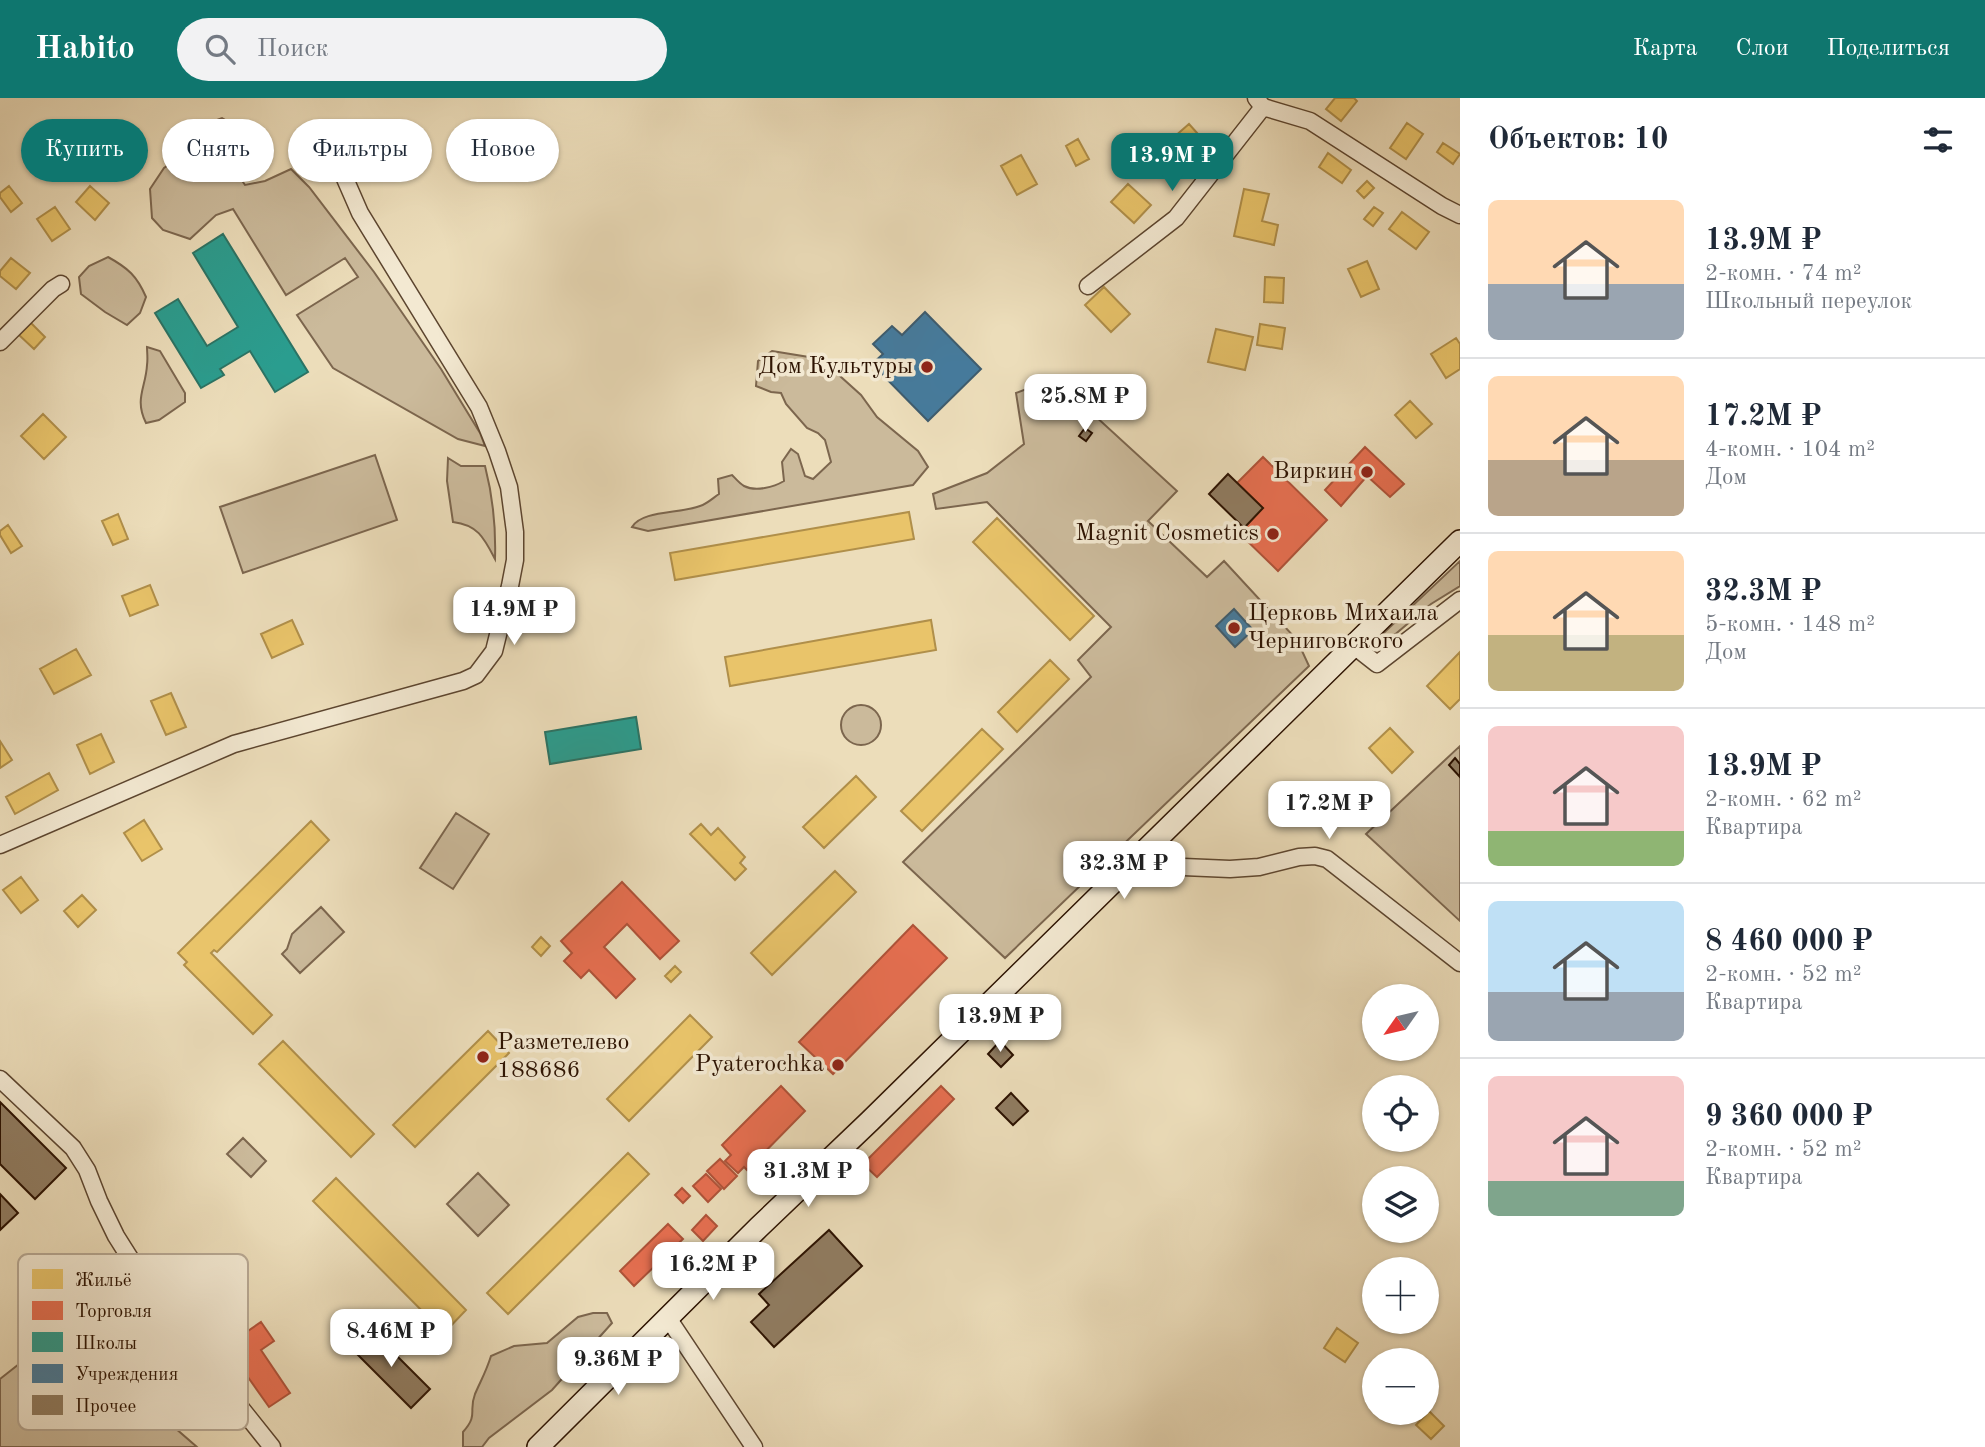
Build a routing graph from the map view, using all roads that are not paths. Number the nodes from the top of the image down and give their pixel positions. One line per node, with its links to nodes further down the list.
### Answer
1 (1260, 103): 3 (street); 5 (street)
2 (346, 182): 10 (street)
3 (1460, 215)
4 (61, 284): 6 (street)
5 (1088, 286)
6 (0, 342)
7 (1460, 541): 9 (main road)
8 (1460, 600): 9 (street)
9 (1354, 646): 11 (main road)
10 (3, 839)
11 (1143, 853): 12 (street); 15 (main road)
12 (1460, 963)
13 (0, 1079): 14 (street)
14 (127, 1254)
15 (668, 1318): 18 (main road); 19 (street)
16 (248, 1417): 17 (street)
17 (272, 1447)
18 (538, 1447)
19 (754, 1447)

